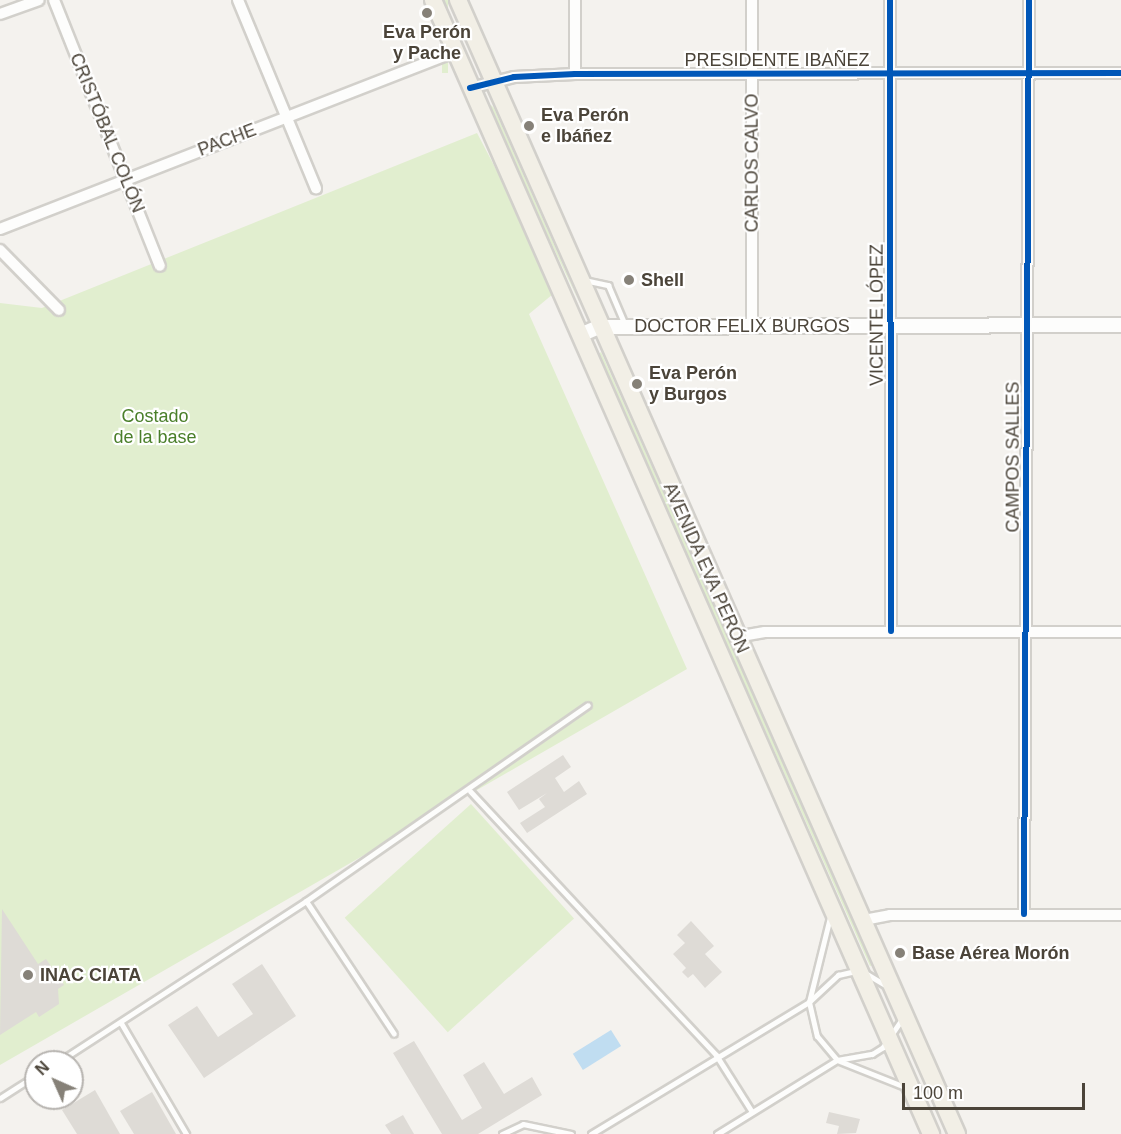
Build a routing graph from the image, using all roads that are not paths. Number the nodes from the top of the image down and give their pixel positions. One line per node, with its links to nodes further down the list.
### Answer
1 (39, 0): 10 (street)
2 (54, 0): 20 (street, CRISTÓBAL COLÓN)
3 (238, 0): 19 (street)
4 (433, 0): 11 (main road, AVENIDA EVA PERÓN)
5 (458, 0): 17 (main road, AVENIDA EVA PERÓN)
6 (575, 0): 13 (street)
7 (752, 0): 14 (street, CARLOS CALVO)
8 (890, 0): 16 (street, VICENTE LÓPEZ)
9 (1029, 0): 15 (street, CAMPOS SALLES)
10 (0, 14)
11 (455, 52): 18 (main road, AVENIDA EVA PERÓN); 19 (street, PACHE)
12 (1121, 73): 15 (street, PRESIDENTE IBAÑEZ)
13 (575, 74): 14 (street, PRESIDENTE IBAÑEZ); 17 (street, PRESIDENTE IBAÑEZ)
14 (752, 74): 16 (street, PRESIDENTE IBAÑEZ); 30 (street, CARLOS CALVO)
15 (1029, 74): 16 (street, PRESIDENTE IBAÑEZ); 28 (street, CAMPOS SALLES)
16 (890, 75): 27 (street, VICENTE LÓPEZ)
17 (495, 82): 18 (street, PRESIDENTE IBAÑEZ); 25 (main road, AVENIDA EVA PERÓN)
18 (470, 88): 33 (main road, AVENIDA EVA PERÓN)
19 (285, 117): 20 (street, PACHE); 21 (street)
20 (126, 179): 22 (street, PACHE); 24 (street, CRISTÓBAL COLÓN)
21 (316, 188)
22 (0, 230)
23 (0, 250): 26 (street)
24 (160, 266)
25 (579, 280): 31 (main road, AVENIDA EVA PERÓN); 32 (lane)
26 (59, 310)
27 (892, 325): 28 (street, DOCTOR FELIX BURGOS); 30 (street, DOCTOR FELIX BURGOS); 34 (street, VICENTE LÓPEZ)
28 (1029, 325): 29 (street, DOCTOR FELIX BURGOS); 36 (street, CAMPOS SALLES)
29 (1121, 325)
30 (752, 326): 32 (street, DOCTOR FELIX BURGOS)
31 (599, 327): 32 (street, DOCTOR FELIX BURGOS); 33 (street, DOCTOR FELIX BURGOS); 37 (main road, AVENIDA EVA PERÓN)
32 (626, 327)
33 (580, 335): 41 (main road, AVENIDA EVA PERÓN)
34 (891, 631): 36 (street); 37 (street)
35 (1121, 632): 36 (street)
36 (1028, 633): 42 (street, CAMPOS SALLES)
37 (736, 638): 44 (main road, AVENIDA EVA PERÓN)
38 (588, 705): 39 (lane)
39 (470, 791): 40 (lane); 53 (lane)
40 (306, 901): 49 (lane); 50 (lane)
41 (833, 904): 45 (main road, AVENIDA EVA PERÓN); 47 (lane)
42 (1024, 914): 43 (street); 44 (street)
43 (1121, 915)
44 (864, 920): 46 (main road, AVENIDA EVA PERÓN)
45 (863, 972): 46 (lane); 47 (lane); 51 (main road, AVENIDA EVA PERÓN)
46 (897, 993): 48 (main road, AVENIDA EVA PERÓN)
47 (808, 1002): 53 (lane); 54 (lane)
48 (905, 1013): 51 (lane); 65 (main road, AVENIDA EVA PERÓN)
49 (121, 1023): 52 (lane); 59 (lane)
50 (394, 1034)
51 (890, 1038): 54 (lane); 56 (main road, AVENIDA EVA PERÓN)
52 (77, 1050)
53 (716, 1056): 58 (lane); 62 (lane)
54 (837, 1060): 56 (lane); 58 (lane)
55 (24, 1083): 57 (lane)
56 (913, 1091): 64 (main road, AVENIDA EVA PERÓN)
57 (0, 1098)
58 (752, 1112): 63 (lane)
59 (186, 1134)
60 (502, 1134): 61 (lane)
61 (571, 1134)
62 (591, 1134)
63 (717, 1134)
64 (932, 1134)
65 (957, 1134)

